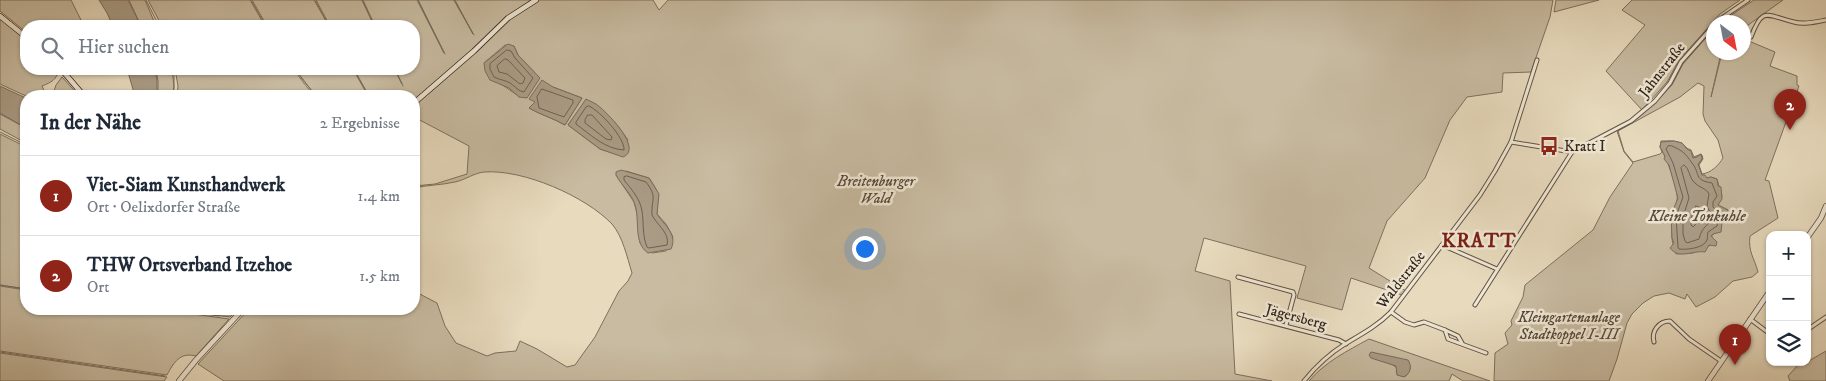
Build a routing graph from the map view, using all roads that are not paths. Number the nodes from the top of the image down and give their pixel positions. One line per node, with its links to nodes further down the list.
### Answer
1 (536, 0): 12 (street)
2 (1748, 0): 3 (street, Jahnstraße)
3 (1727, 15)
4 (0, 16): 6 (street)
5 (1826, 20): 8 (street)
6 (20, 32)
7 (1706, 34): 14 (street, Jahnstraße)
8 (1751, 37)
9 (1537, 60): 13 (street, Waldstraße)
10 (66, 75): 11 (street)
11 (79, 90)
12 (420, 98)
13 (1511, 142): 14 (street); 17 (street, Waldstraße)
14 (1572, 152): 18 (street)
15 (1826, 206): 16 (street)
16 (1811, 232)
17 (1442, 245): 18 (street); 22 (street, Waldstraße)
18 (1497, 269): 21 (street)
19 (1238, 277): 27 (street)
20 (1766, 297): 26 (street)
21 (1475, 304)
22 (1391, 312): 29 (street); 32 (street, Waldstraße)
23 (1239, 314): 27 (street, Jägersberg)
24 (237, 315): 36 (street)
25 (1826, 317): 28 (street)
26 (1750, 319): 30 (street); 35 (street)
27 (1286, 325): 32 (street, Jägersberg)
28 (1811, 327)
29 (1445, 330): 33 (street); 33 (street)
30 (1766, 331)
31 (1654, 342): 35 (street)
32 (1346, 344): 37 (street, Waldstraße)
33 (1462, 344): 34 (street)
34 (1486, 353)
35 (1721, 361): 38 (street)
36 (179, 381)
37 (1304, 381)
38 (1708, 381)

